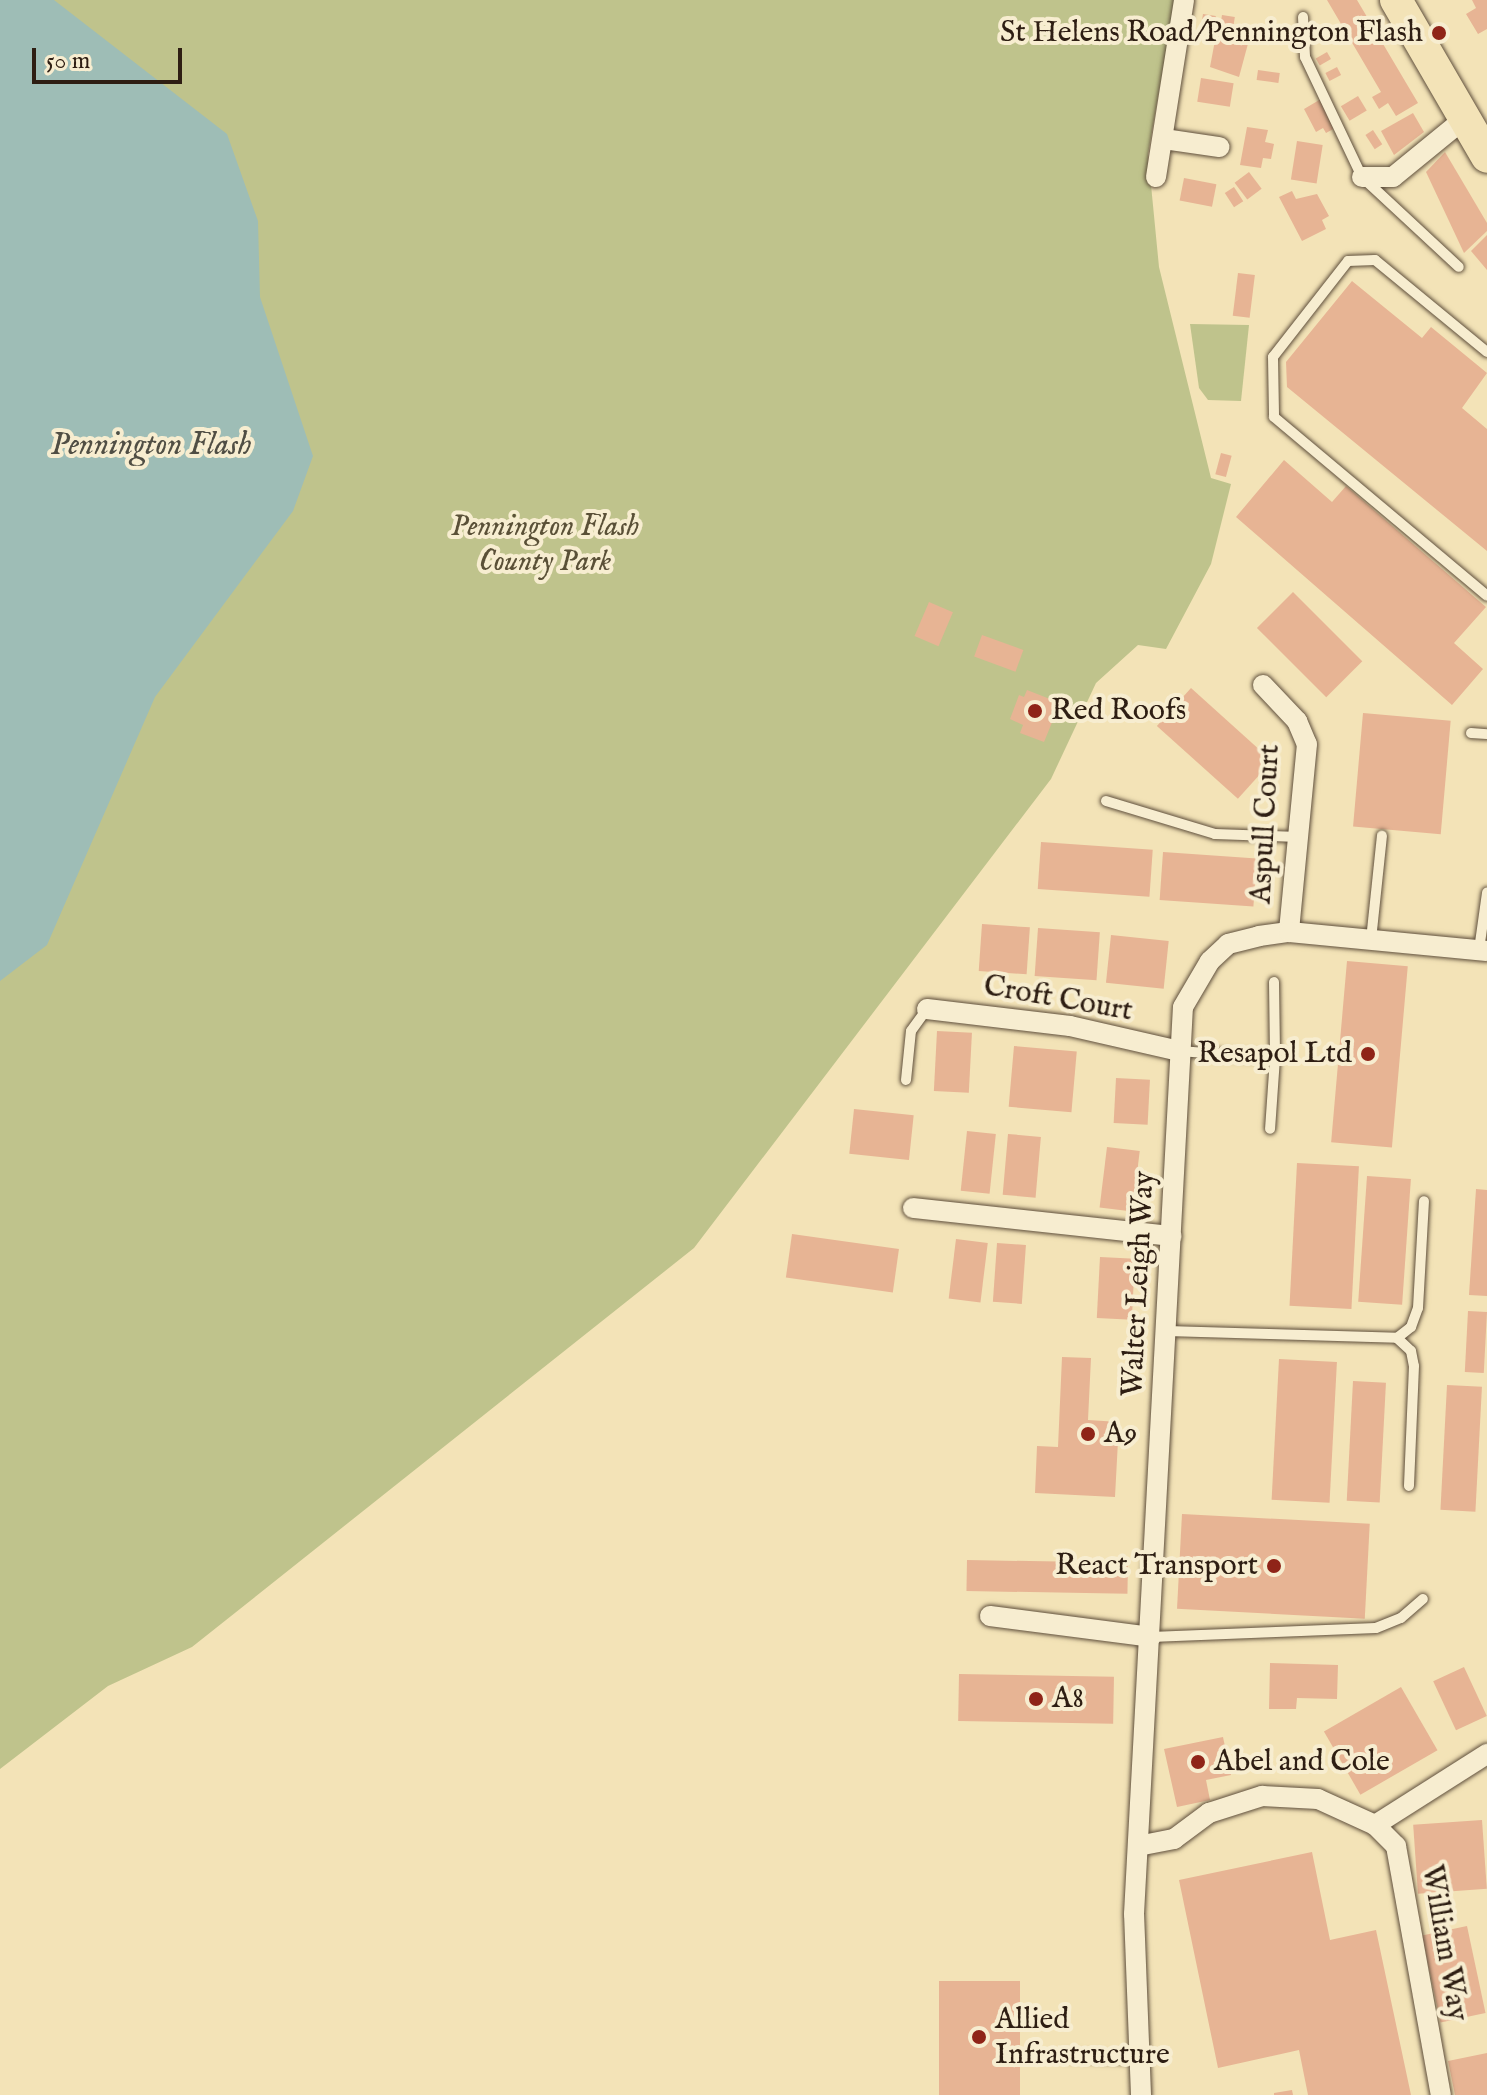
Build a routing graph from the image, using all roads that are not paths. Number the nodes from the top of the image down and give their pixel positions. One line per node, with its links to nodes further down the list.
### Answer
1 (1184, 0): 5 (street)
2 (1396, 0): 4 (main road)
3 (1303, 17): 9 (lane)
4 (1464, 119): 7 (main road); 9 (street)
5 (1164, 139): 6 (street); 8 (street)
6 (1219, 147)
7 (1487, 157)
8 (1156, 177)
9 (1362, 177): 10 (lane)
10 (1459, 267)
11 (1487, 352): 12 (lane)
12 (1487, 596)
13 (1263, 685): 18 (street, Aspull Court)
14 (1471, 733): 15 (lane)
15 (1487, 734)
16 (1106, 801): 18 (lane)
17 (1382, 836): 21 (lane)
18 (1299, 837): 20 (street, Aspull Court)
19 (1487, 893): 22 (lane)
20 (1289, 932): 21 (street, Walter Leigh Way); 25 (street, Walter Leigh Way)
21 (1371, 940): 22 (street, Walter Leigh Way)
22 (1483, 950)
23 (1274, 982): 26 (lane)
24 (927, 1009): 25 (street, Croft Court); 27 (lane)
25 (1179, 1051): 26 (lane); 31 (street, Walter Leigh Way)
26 (1275, 1058): 28 (lane)
27 (906, 1080)
28 (1270, 1129)
29 (1424, 1201): 33 (lane)
30 (913, 1208): 31 (street)
31 (1171, 1236): 32 (street, Walter Leigh Way)
32 (1167, 1331): 33 (lane); 37 (street, Walter Leigh Way)
33 (1397, 1338): 34 (lane)
34 (1409, 1486)
35 (1423, 1599): 37 (lane)
36 (990, 1616): 37 (street)
37 (1151, 1637): 40 (street, Walter Leigh Way)
38 (1487, 1754): 39 (street)
39 (1375, 1825): 40 (street, William Way); 44 (street, William Way)
40 (1138, 1846): 42 (street, Walter Leigh Way)
41 (1064, 2056): 42 (lane)
42 (1140, 2059): 43 (street, Walter Leigh Way)
43 (1141, 2095)
44 (1441, 2095)

